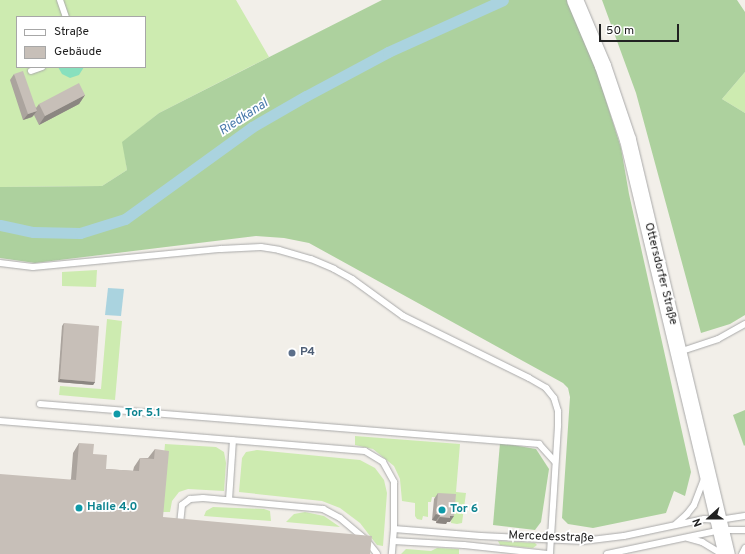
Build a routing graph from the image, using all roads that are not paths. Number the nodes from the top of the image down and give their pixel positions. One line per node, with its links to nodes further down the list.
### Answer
1 (60, 0): 3 (lane)
2 (575, 0): 8 (street, Ottersdorfer Straße)
3 (66, 16)
4 (39, 68): 5 (lane)
5 (31, 71)
6 (0, 263): 12 (lane)
7 (745, 324): 8 (lane)
8 (679, 352): 13 (street, Ottersdorfer Straße)
9 (40, 404): 12 (lane)
10 (0, 421): 11 (lane)
11 (232, 440): 14 (lane); 19 (lane)
12 (555, 462): 23 (lane)
13 (708, 470): 17 (street, Ottersdorfer Straße); 18 (lane)
14 (229, 500): 16 (lane); 25 (lane)
15 (745, 516): 17 (lane)
16 (188, 525)
17 (720, 525): 18 (lane, Mercedesstraße); 20 (lane); 21 (lane, Mercedesstraße); 32 (street, Ottersdorfer Straße)
18 (673, 526): 23 (lane, Mercedesstraße)
19 (394, 529): 23 (lane, Mercedesstraße); 24 (lane)
20 (745, 530)
21 (686, 537): 30 (lane, Mercedesstraße); 31 (lane)
22 (353, 539): 25 (lane)
23 (552, 539): 29 (lane)
24 (393, 541): 28 (lane); 29 (lane, Mercedesstraße)
25 (368, 542): 27 (lane)
26 (745, 548): 33 (lane)
27 (377, 554)
28 (392, 554)
29 (549, 554)
30 (607, 554)
31 (722, 554)
32 (727, 554)
33 (742, 554)

